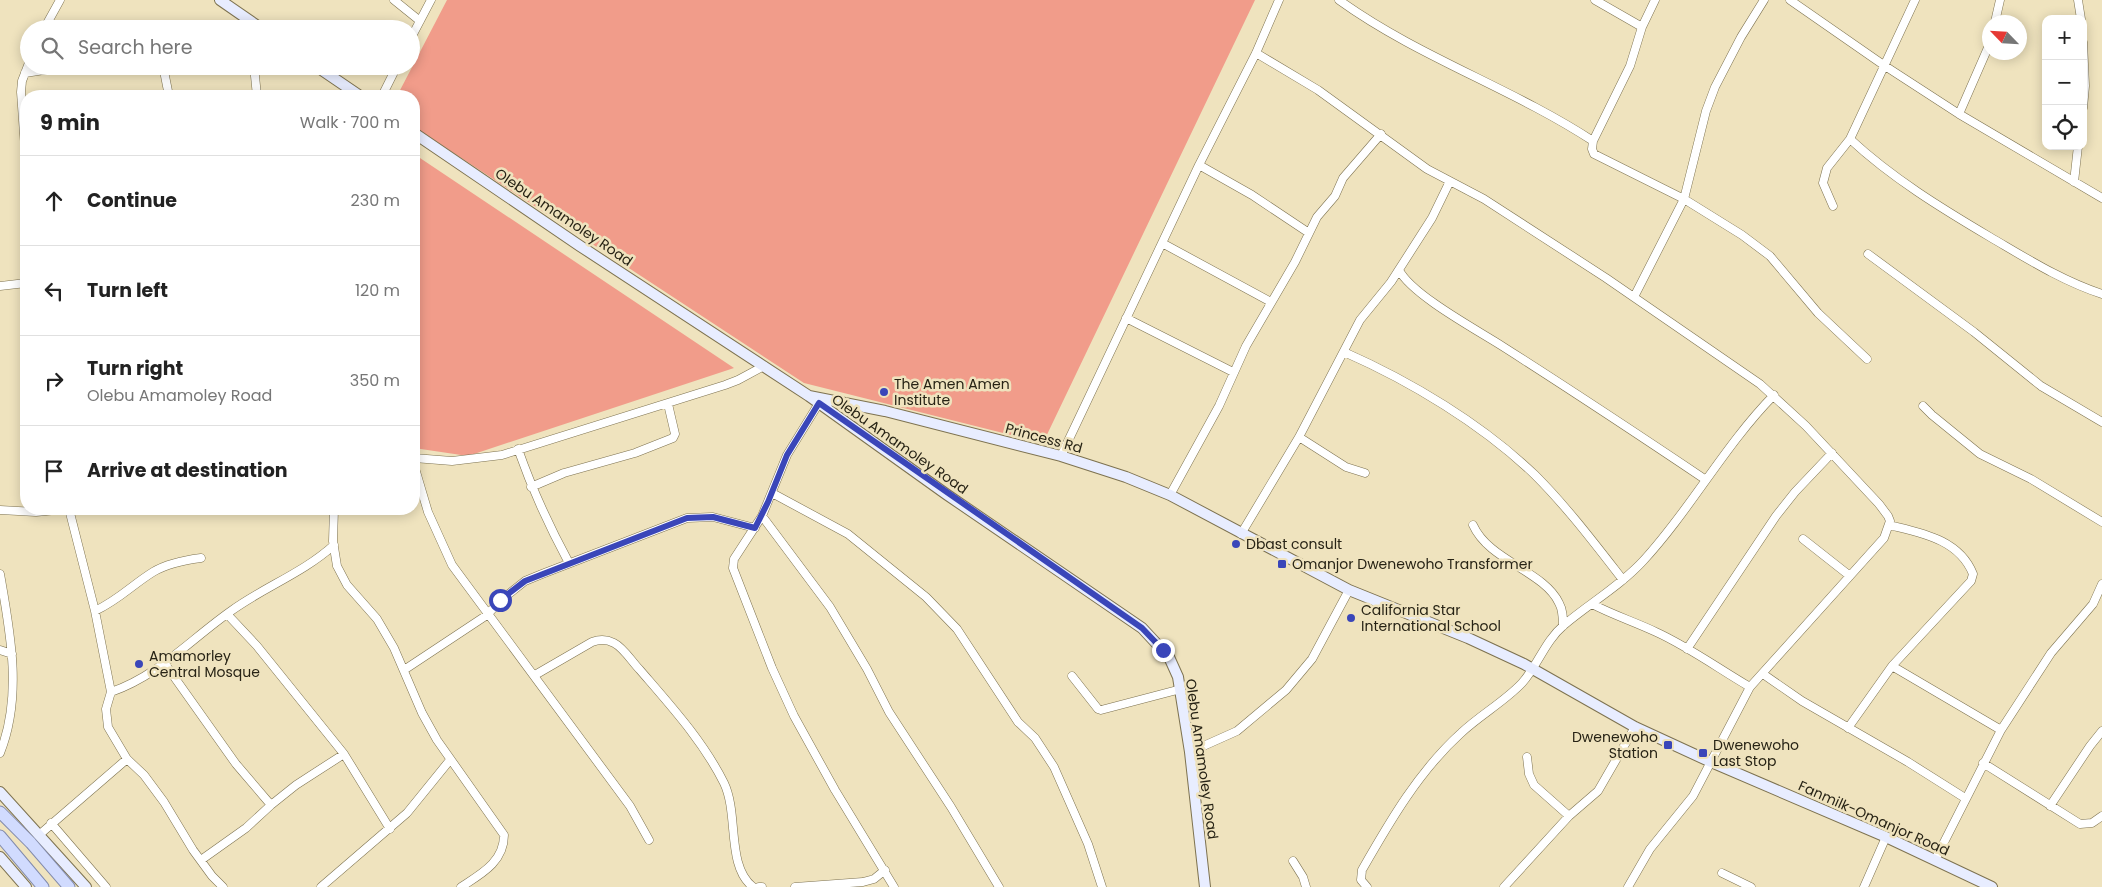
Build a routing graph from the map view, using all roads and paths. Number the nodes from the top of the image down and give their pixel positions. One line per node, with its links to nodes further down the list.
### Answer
1 (60, 0): 16 (street)
2 (220, 0): 17 (street)
3 (394, 0): 18 (street)
4 (431, 0): 19 (street)
5 (1279, 0): 21 (street)
6 (1339, 0): 40 (street)
7 (1596, 0): 20 (street)
8 (1655, 0): 20 (street)
9 (1764, 0): 46 (street)
10 (1790, 0): 24 (street)
11 (1915, 0): 24 (street)
12 (2000, 0): 14 (street)
13 (2078, 0): 15 (street)
14 (1997, 15)
15 (2080, 15)
16 (49, 20)
17 (249, 20)
18 (419, 20)
19 (420, 21)
20 (1642, 27): 40 (street)
21 (1256, 53): 37 (street); 42 (street)
22 (1982, 60): 36 (street)
23 (2084, 60): 35 (street)
24 (1885, 66): 36 (street); 39 (street)
25 (25, 75): 30 (street)
26 (165, 75): 31 (street)
27 (255, 75): 32 (street)
28 (329, 75): 33 (street)
29 (392, 75): 34 (street)
30 (21, 90)
31 (168, 90)
32 (256, 90)
33 (351, 90)
34 (385, 90)
35 (2083, 105)
36 (1958, 114): 44 (street)
37 (1381, 134): 43 (street); 48 (street)
38 (420, 137): 60 (street, Olebu Amamoley Road)
39 (1850, 139): 47 (street); 54 (street)
40 (1593, 141): 46 (street)
41 (2078, 150): 44 (street)
42 (1199, 165): 48 (street); 49 (street)
43 (1450, 181): 51 (street); 55 (street)
44 (2074, 182): 45 (street)
45 (2102, 198)
46 (1684, 199): 55 (street); 59 (street)
47 (1833, 206)
48 (1309, 232): 56 (street)
49 (1162, 243): 56 (street); 57 (street)
50 (1868, 254): 67 (street)
51 (1399, 270): 58 (street); 74 (street)
52 (20, 283): 53 (street)
53 (0, 286)
54 (2102, 294)
55 (1634, 296): 62 (street)
56 (1270, 302): 61 (street)
57 (1126, 318): 61 (street); 71 (street)
58 (1344, 352): 68 (street); 95 (street)
59 (1867, 359)
60 (764, 366): 63 (street, Olebu Amamoley Road); 65 (street)
61 (1233, 372): 78 (street)
62 (1774, 395): 70 (street); 74 (street)
63 (809, 396): 64 (street, Olebu Amamoley Road); 71 (street, Princess Rd)
64 (819, 403): 77 (street); 114 (street, Olebu Amamoley Road)
65 (668, 404): 69 (street); 76 (street)
66 (1923, 406): 84 (street)
67 (2102, 422)
68 (1299, 437): 73 (street); 88 (street)
69 (518, 449): 72 (street); 76 (street)
70 (1832, 453): 85 (street); 103 (street)
71 (1061, 456): 78 (street, Princess Rd)
72 (420, 458)
73 (1365, 473)
74 (1706, 480): 95 (street)
75 (420, 485): 101 (street)
76 (532, 487): 92 (street)
77 (772, 493): 83 (street); 159 (street)
78 (1170, 495): 88 (street, Princess Rd)
79 (0, 510): 80 (street)
80 (20, 511)
81 (69, 515): 99 (street)
82 (334, 515): 90 (street)
83 (762, 516): 87 (street); 158 (street)
84 (2102, 522)
85 (1889, 524): 94 (street); 107 (street)
86 (1473, 525): 102 (street)
87 (755, 528): 92 (street); 145 (street)
88 (1241, 534): 97 (street, Princess Rd)
89 (1803, 539): 94 (street)
90 (334, 545): 100 (street); 109 (street)
91 (201, 558): 99 (street)
92 (569, 564): 101 (street)
93 (0, 574): 105 (street)
94 (1850, 576): 110 (street)
95 (1623, 580): 98 (street)
96 (2102, 584): 118 (street)
97 (1350, 590): 108 (street, Fanmilk-Omanjor Road); 120 (street)
98 (1592, 604): 102 (street); 103 (street)
99 (95, 611): 115 (street)
100 (226, 614): 106 (street); 122 (street)
101 (487, 615): 109 (street); 111 (street)
102 (1563, 626): 108 (street)
103 (1687, 649): 113 (street)
104 (0, 650): 105 (street)
105 (12, 654): 121 (street)
106 (165, 664): 115 (street); 130 (street)
107 (1892, 666): 117 (street); 118 (street)
108 (1532, 669): 116 (street, Fanmilk-Omanjor Road); 162 (street)
109 (404, 670): 125 (street)
110 (1762, 674): 113 (street); 117 (street)
111 (534, 675): 140 (street); 155 (street)
112 (1072, 676): 114 (street)
113 (1750, 687): 126 (street)
114 (1181, 688): 120 (street, Olebu Amamoley Road)
115 (111, 692): 124 (street)
116 (1635, 727): 126 (street, Fanmilk-Omanjor Road); 133 (street)
117 (1848, 728): 129 (street)
118 (2001, 730): 127 (street)
119 (2102, 731): 131 (street)
120 (1190, 752): 160 (street, Olebu Amamoley Road)
121 (0, 753)
122 (344, 754): 130 (street); 136 (street)
123 (1527, 757): 133 (street)
124 (128, 758): 135 (street); 142 (street)
125 (450, 760): 136 (street); 154 (street)
126 (1711, 762): 139 (street, Fanmilk-Omanjor Road); 164 (street)
127 (1984, 763): 129 (street); 131 (street)
128 (0, 792): 137 (street)
129 (1965, 798): 143 (street)
130 (270, 805): 142 (street)
131 (2050, 806): 134 (street)
132 (0, 812): 149 (main road)
133 (1569, 816): 163 (street)
134 (2102, 816)
135 (51, 823): 137 (street); 151 (street)
136 (390, 829): 153 (street)
137 (39, 834): 150 (street)
138 (0, 836): 148 (main road)
139 (1886, 837): 143 (street, Fanmilk-Omanjor Road); 166 (street)
140 (649, 840)
141 (0, 857): 147 (street)
142 (201, 860): 152 (street)
143 (1935, 860): 167 (street, Fanmilk-Omanjor Road)
144 (1293, 861): 161 (street)
145 (884, 870): 156 (street); 157 (street)
146 (1722, 873): 165 (street)
147 (26, 887)
148 (43, 887)
149 (68, 887)
150 (86, 887)
151 (106, 887)
152 (223, 887)
153 (321, 887)
154 (461, 887)
155 (753, 887)
156 (795, 887)
157 (894, 887)
158 (999, 887)
159 (1102, 887)
160 (1205, 887)
161 (1306, 887)
162 (1367, 887)
163 (1504, 887)
164 (1628, 887)
165 (1751, 887)
166 (1864, 887)
167 (1992, 887)

